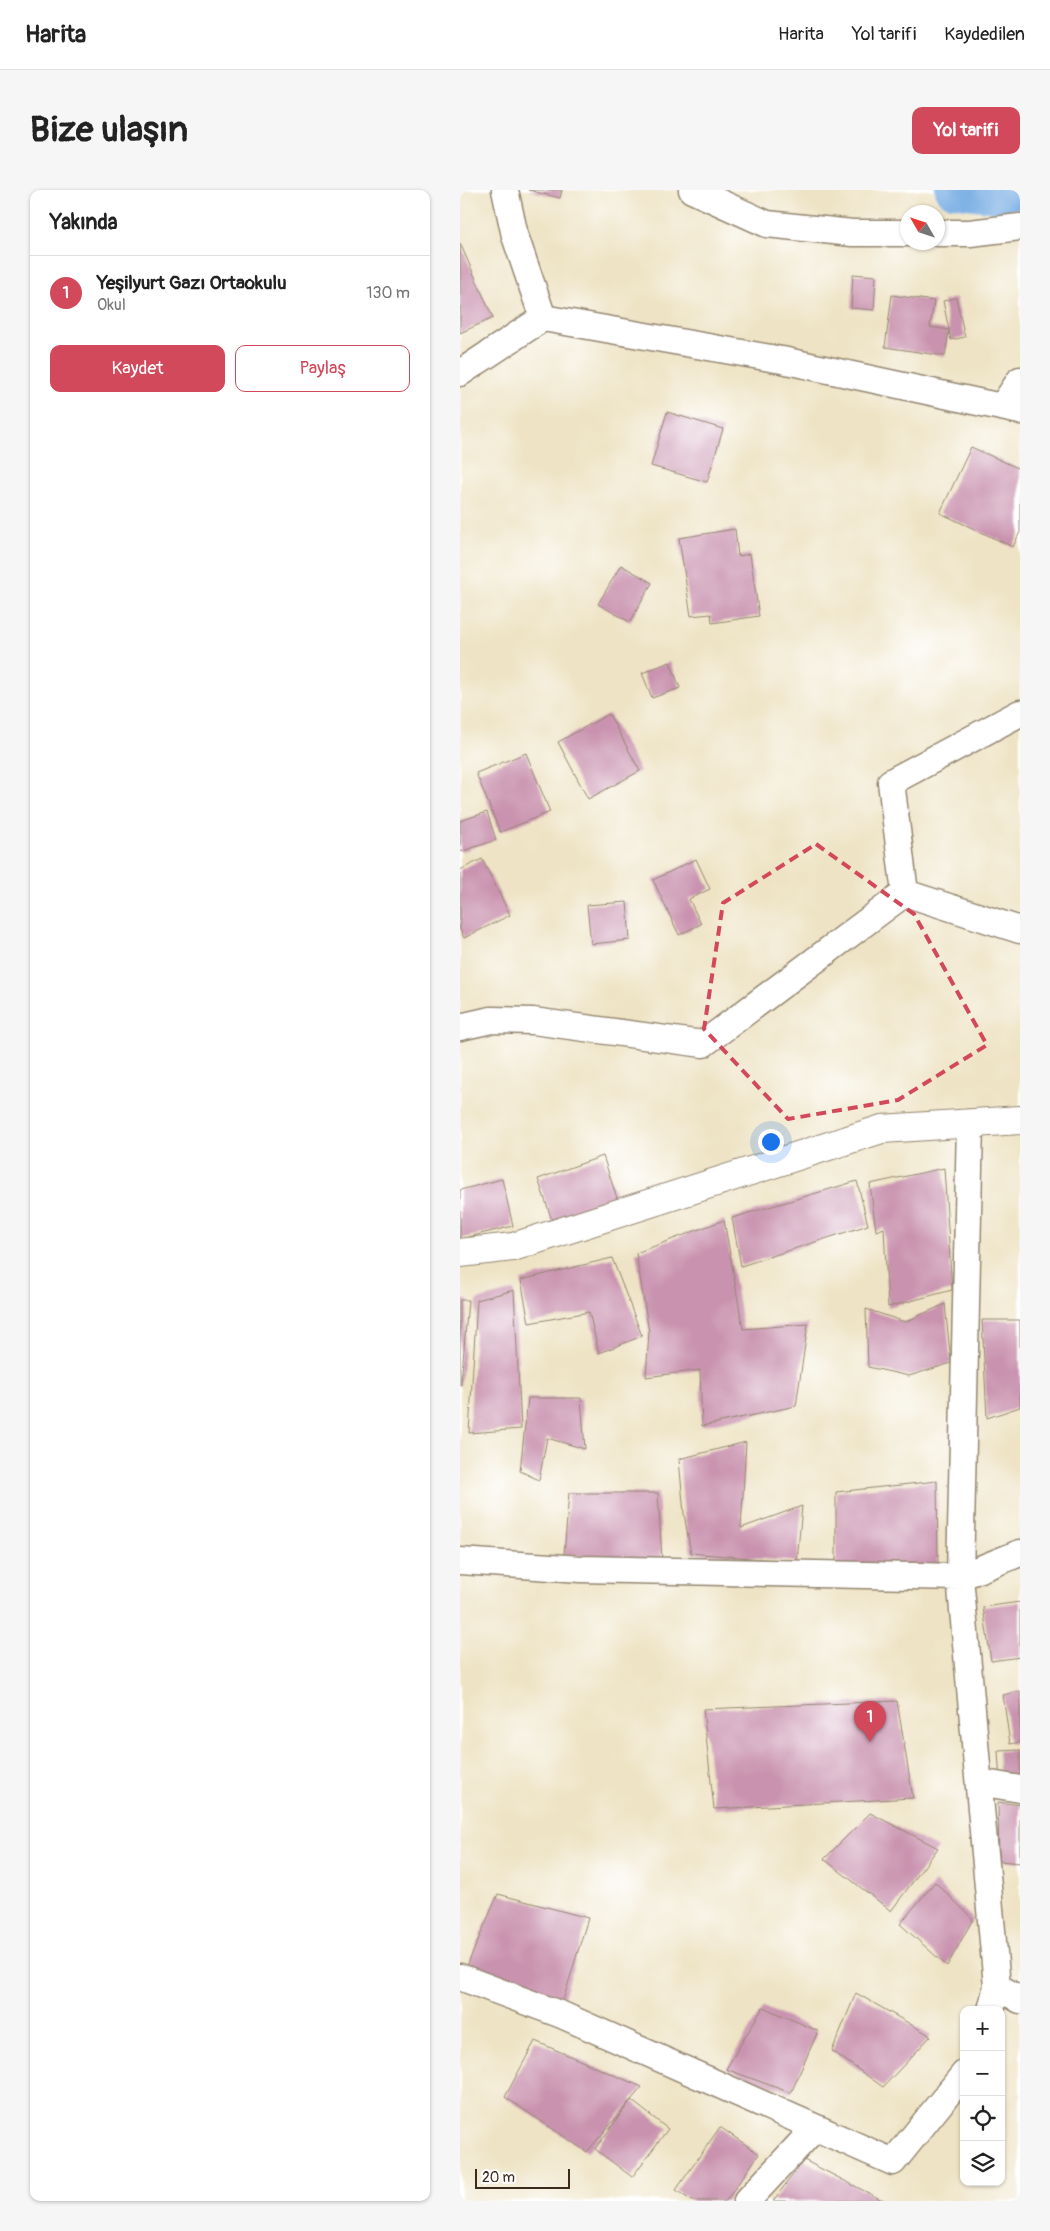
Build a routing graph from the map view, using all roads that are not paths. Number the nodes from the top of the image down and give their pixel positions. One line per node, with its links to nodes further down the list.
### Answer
1 (505, 190): 6 (street)
2 (692, 190): 4 (street)
3 (1020, 227): 5 (street)
4 (900, 233)
5 (945, 233)
6 (543, 318): 7 (street); 9 (street)
7 (460, 373)
8 (1020, 380): 9 (street)
9 (1011, 409)
10 (1020, 713): 11 (street)
11 (905, 893): 12 (street); 13 (street)
12 (1020, 930)
13 (460, 1028)
14 (1020, 1120): 15 (main road)
15 (970, 1123): 16 (main road); 19 (street)
16 (460, 1253)
17 (1020, 1554): 19 (street)
18 (460, 1561): 19 (street)
19 (960, 1577): 20 (street)
20 (978, 1782): 21 (street); 23 (street)
21 (1020, 1789)
22 (460, 1977): 26 (street)
23 (994, 1998): 24 (street)
24 (1020, 2000)
25 (960, 2079): 26 (street)
26 (814, 2128): 27 (street)
27 (747, 2201)

